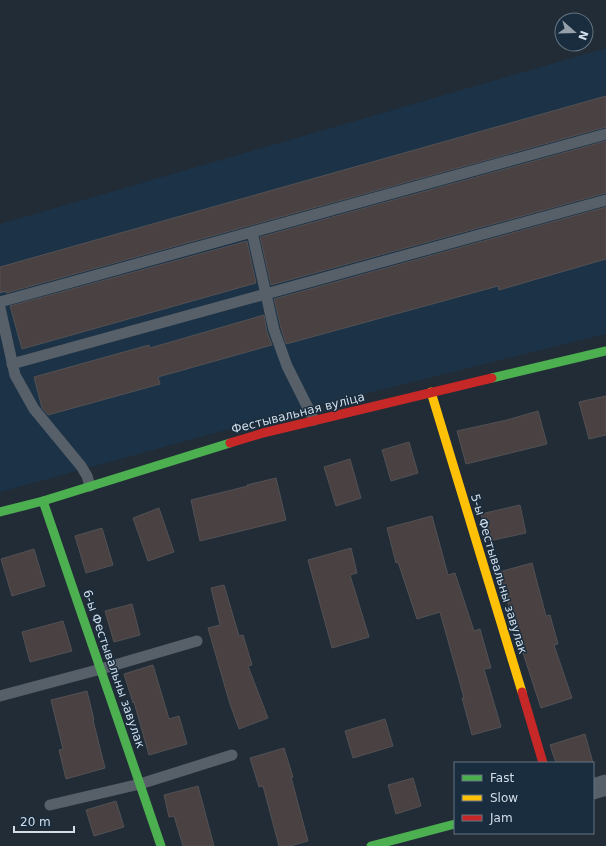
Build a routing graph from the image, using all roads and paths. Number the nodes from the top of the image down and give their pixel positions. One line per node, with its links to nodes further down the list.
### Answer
1 (606, 134): 3 (lane)
2 (606, 200): 4 (lane)
3 (252, 232): 4 (lane); 5 (lane)
4 (266, 293): 8 (lane); 10 (lane)
5 (0, 302)
6 (0, 308): 8 (lane)
7 (606, 351): 9 (street, Фестывальная вуліца)
8 (12, 364): 11 (lane)
9 (431, 392): 10 (street, Фестывальная вуліца); 18 (street, 5-ы Фестывальны завулак)
10 (314, 420): 11 (street, Фестывальная вуліца)
11 (90, 486): 12 (street, Фестывальная вуліца)
12 (43, 501): 13 (street, Фестывальная вуліца); 15 (street, 6-ы Фестывальны завулак)
13 (1, 509)
14 (197, 641): 15 (lane)
15 (101, 669): 16 (lane); 19 (street, 6-ы Фестывальны завулак)
16 (0, 696)
17 (232, 755): 19 (lane)
18 (543, 762)
19 (140, 784): 22 (lane); 24 (street, 6-ы Фестывальны завулак)
20 (606, 785): 21 (street)
21 (594, 789)
22 (50, 805)
23 (454, 824): 25 (street)
24 (161, 846)
25 (370, 846)

